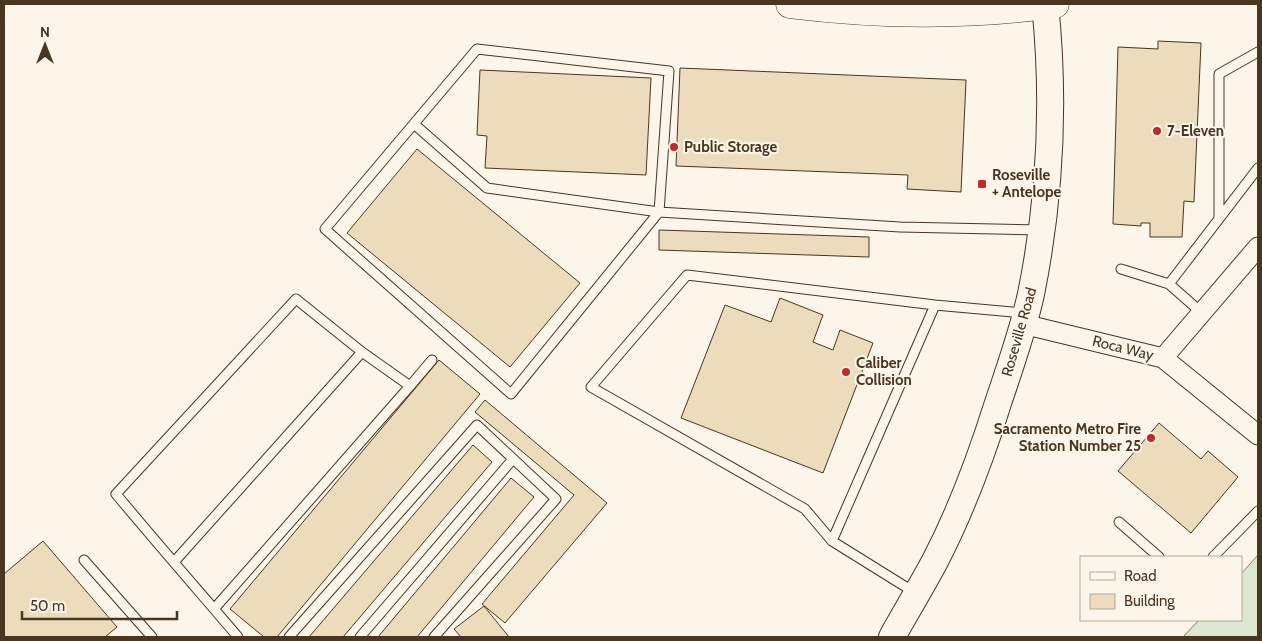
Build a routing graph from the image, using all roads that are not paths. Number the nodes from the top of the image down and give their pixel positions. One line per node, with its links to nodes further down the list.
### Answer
1 (790, 4): 2 (main road)
2 (1049, 4): 8 (main road, Roseville Road)
3 (1258, 52): 7 (lane)
4 (414, 124): 6 (lane); 6 (lane); 6 (lane)
5 (1258, 168): 7 (lane)
6 (659, 212): 8 (lane)
7 (1219, 219): 11 (lane)
8 (1042, 230): 14 (main road, Roseville Road)
9 (1258, 246): 13 (street)
10 (1121, 269): 11 (lane)
11 (1169, 284): 13 (lane)
12 (935, 305): 14 (lane); 23 (lane); 23 (lane)
13 (1202, 313): 16 (street)
14 (1025, 318): 16 (street, Roca Way); 28 (main road, Roseville Road)
15 (362, 352): 18 (lane); 27 (lane); 27 (lane)
16 (1163, 358): 19 (street, Roca Way)
17 (432, 360): 18 (lane)
18 (410, 386): 29 (lane)
19 (1258, 435)
20 (513, 459): 30 (lane); 33 (lane); 34 (lane)
21 (1258, 511): 25 (lane)
22 (1119, 522): 24 (lane)
23 (832, 541): 28 (lane)
24 (1158, 556)
25 (1214, 556)
26 (84, 560): 31 (lane)
27 (174, 562): 29 (lane)
28 (916, 594): 35 (main road, Roseville Road)
29 (214, 609): 32 (lane)
30 (437, 636)
31 (152, 637)
32 (238, 637)
33 (289, 637)
34 (360, 637)
35 (892, 637)

